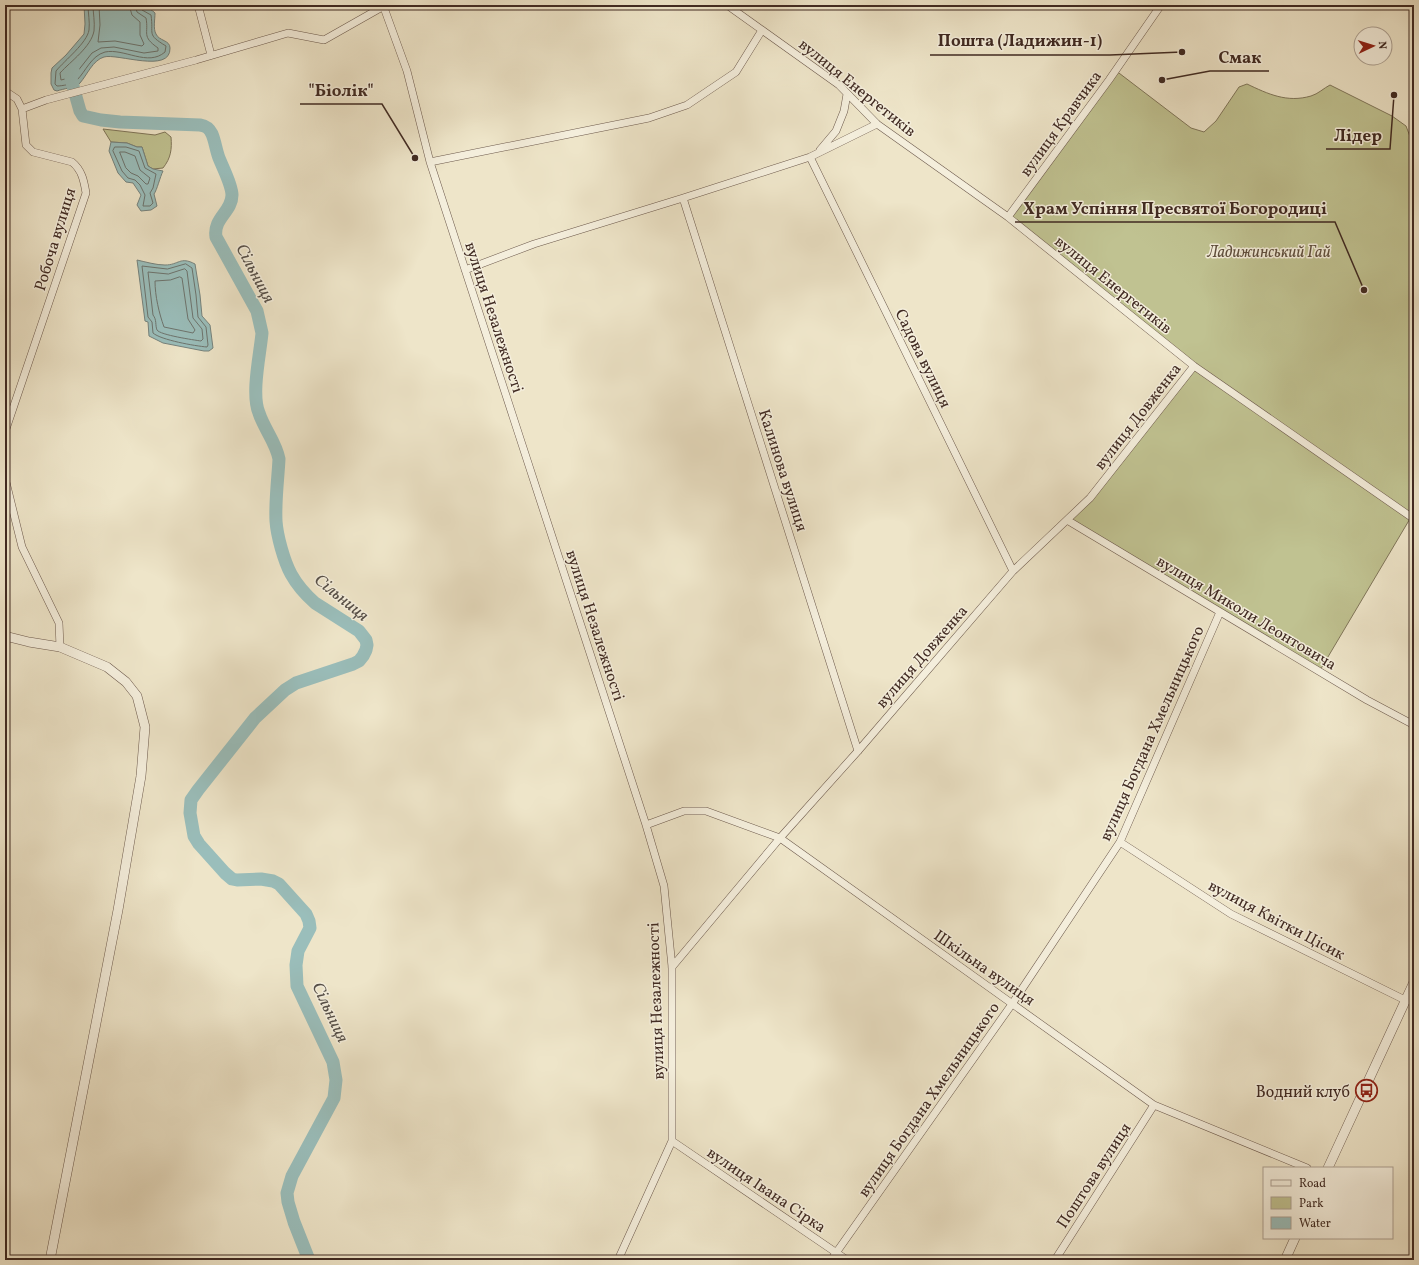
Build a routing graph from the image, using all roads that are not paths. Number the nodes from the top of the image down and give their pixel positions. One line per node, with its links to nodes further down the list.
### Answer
1 (198, 5): 6 (street)
2 (727, 5): 5 (street, вулиця Енергетиків)
3 (1161, 5): 15 (street, вулиця Кравчика)
4 (384, 6): 6 (street); 13 (street, вулиця Незалежності)
5 (762, 30): 8 (street, вулиця Енергетиків); 13 (street)
6 (212, 55): 9 (street)
7 (5, 91): 9 (street)
8 (846, 94): 10 (street, вулиця Енергетиків); 11 (street)
9 (22, 109): 18 (street, Робоча вулиця)
10 (877, 124): 11 (street); 15 (street, вулиця Енергетиків)
11 (817, 153): 12 (street)
12 (810, 157): 14 (street); 22 (street, Садова вулиця)
13 (430, 162): 16 (street, вулиця Незалежності)
14 (683, 198): 16 (street); 27 (street, Калинова вулиця)
15 (1008, 217): 17 (street, вулиця Енергетиків)
16 (465, 270): 28 (street, вулиця Незалежності)
17 (1194, 366): 20 (street, вулиця Енергетиків); 21 (street, вулиця Довженка)
18 (5, 432)
19 (5, 478): 25 (street)
20 (1414, 519)
21 (1067, 520): 22 (street, вулиця Довженка); 23 (street, вулиця Миколи Леонтовича)
22 (1013, 571): 27 (street, вулиця Довженка)
23 (1220, 612): 26 (street, вулиця Миколи Леонтовича); 30 (street, вулиця Богдана Хмельницького)
24 (5, 636): 25 (street)
25 (60, 647): 41 (street)
26 (1414, 725)
27 (858, 751): 29 (street, вулиця Довженка)
28 (646, 825): 29 (street, Шкільна вулиця); 31 (street, вулиця Незалежності)
29 (780, 838): 31 (street, вулиця Довженка); 34 (street, Шкільна вулиця)
30 (1120, 842): 33 (street, вулиця Квітки Цісик); 34 (street, вулиця Богдана Хмельницького)
31 (672, 967): 36 (street, вулиця Незалежності)
32 (1414, 982): 33 (street)
33 (1405, 1000): 38 (street)
34 (1012, 1004): 35 (street, Шкільна вулиця); 40 (street, вулиця Богдана Хмельницького)
35 (1154, 1105): 37 (street, Шкільна вулиця); 45 (street, Поштова вулиця)
36 (672, 1141): 40 (street, вулиця Івана Сірка); 42 (street, вулиця Незалежності)
37 (1305, 1167)
38 (1328, 1167)
39 (1295, 1239): 46 (street)
40 (836, 1253): 43 (street, вулиця Богдана Хмельницького); 44 (street, вулиця Івана Сірка)
41 (50, 1260)
42 (618, 1260)
43 (831, 1260)
44 (846, 1260)
45 (1055, 1260)
46 (1285, 1260)

